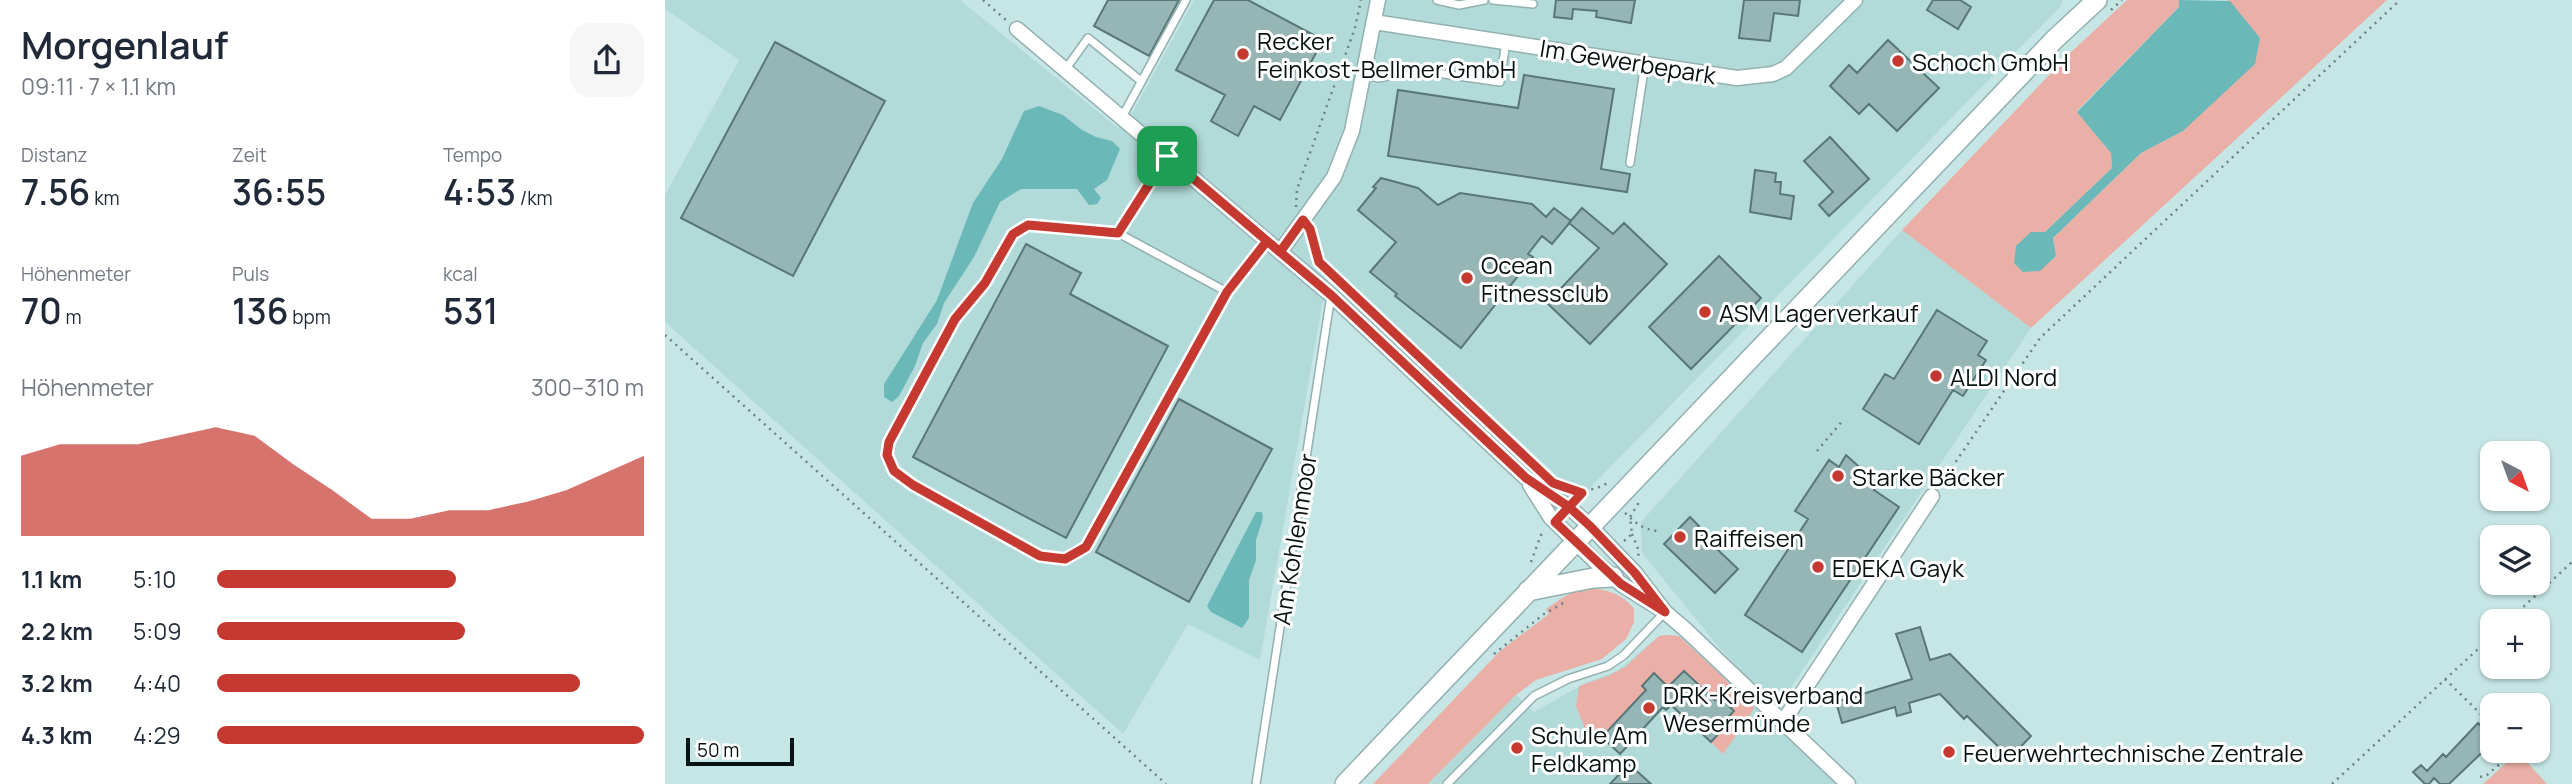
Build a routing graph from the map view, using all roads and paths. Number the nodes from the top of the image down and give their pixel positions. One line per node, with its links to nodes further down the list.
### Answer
1 (983, 0): 13 (path)
2 (1186, 0): 18 (lane)
3 (1361, 0): 22 (path)
4 (1378, 0): 12 (street)
5 (1437, 0): 6 (lane)
6 (1484, 0)
7 (1493, 0): 11 (lane)
8 (1855, 0): 15 (street, Im Gewerbepark)
9 (2097, 0): 43 (main road)
10 (2400, 0): 39 (path)
11 (1534, 4)
12 (1374, 22): 14 (street, Im Gewerbepark); 17 (street)
13 (1017, 29): 16 (street)
14 (1506, 41): 15 (street, Im Gewerbepark); 17 (lane)
15 (1645, 63): 21 (lane)
16 (1065, 70): 18 (lane); 19 (street)
17 (1363, 74): 22 (street)
18 (1141, 81): 19 (lane)
19 (1122, 117): 20 (street)
20 (1167, 156): 23 (lane); 24 (street)
21 (1630, 163)
22 (1303, 220): 25 (street); 28 (path)
23 (1118, 233): 26 (lane); 26 (lane)
24 (1267, 241): 25 (street); 26 (lane)
25 (1280, 252): 27 (street)
26 (1227, 292)
27 (1331, 295): 34 (street); 61 (lane, Am Kohlenmoor)
28 (1378, 319)
29 (665, 335): 60 (path)
30 (1473, 407): 32 (path)
31 (1844, 419): 33 (path)
32 (1513, 444)
33 (1818, 451)
34 (1526, 478): 40 (street); 42 (street)
35 (1608, 482): 37 (path)
36 (1563, 487): 37 (path)
37 (1582, 493): 40 (path)
38 (1644, 495): 41 (path)
39 (1932, 496): 57 (street)
40 (1569, 507): 43 (street)
41 (1630, 517): 44 (path); 46 (path)
42 (1555, 522): 45 (street); 49 (path)
43 (1590, 526): 45 (main road); 46 (street)
44 (1659, 531)
45 (1576, 541): 48 (street); 49 (main road)
46 (1614, 549): 52 (street)
47 (2572, 562): 51 (path)
48 (1613, 577): 49 (main road); 52 (street)
49 (1526, 581): 62 (main road)
50 (1570, 599): 54 (path)
51 (2521, 609)
52 (1665, 612): 57 (street); 63 (lane)
53 (2480, 647): 55 (path)
54 (1491, 657)
55 (2445, 679): 56 (path); 65 (path)
56 (2480, 713)
57 (1783, 722): 64 (street)
58 (2501, 763): 59 (path)
59 (2480, 777)
60 (1166, 784)
61 (1256, 784)
62 (1345, 784)
63 (1447, 784)
64 (1848, 784)
65 (2332, 784)

